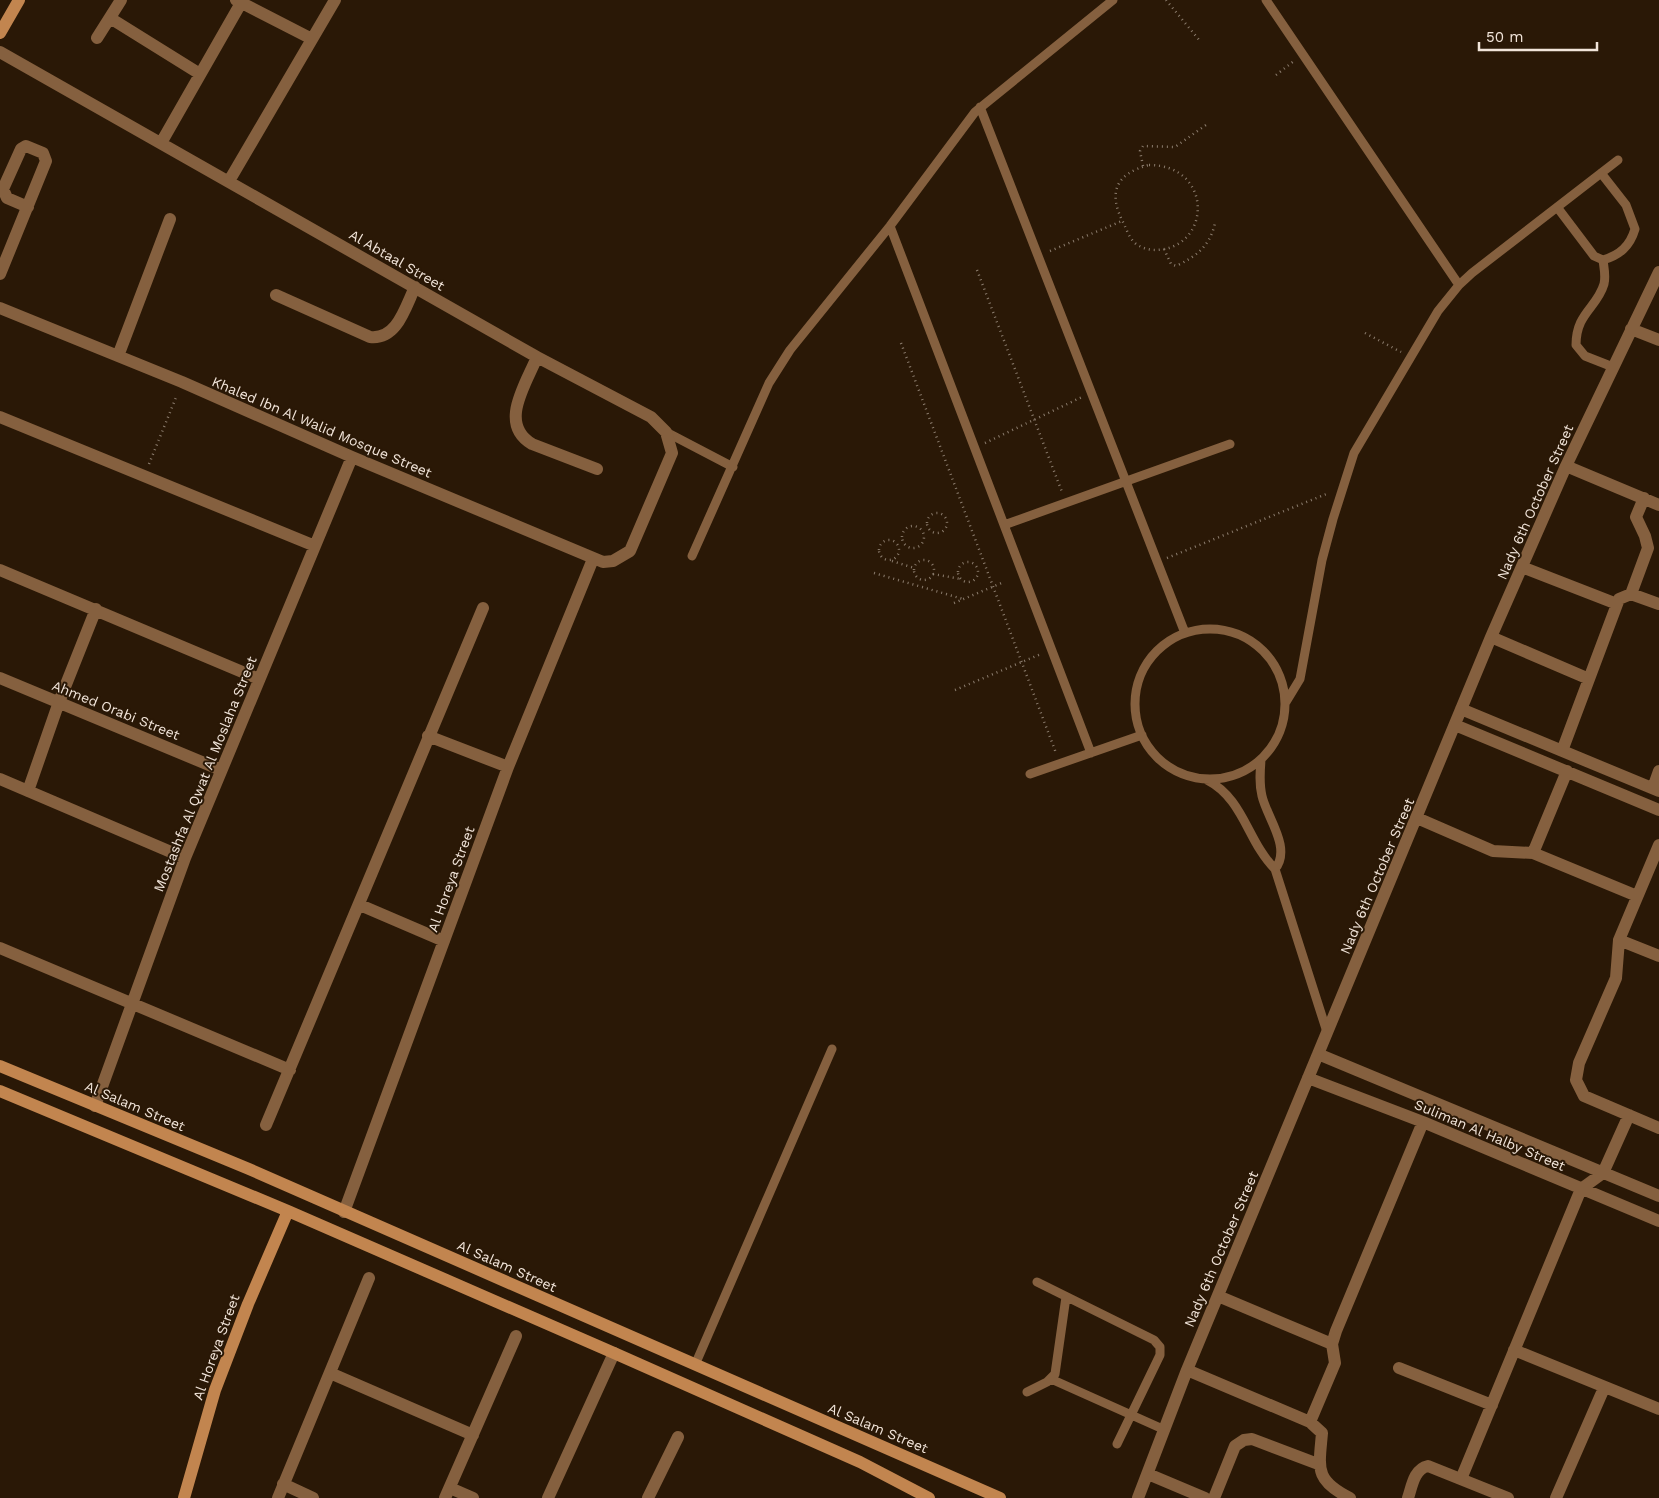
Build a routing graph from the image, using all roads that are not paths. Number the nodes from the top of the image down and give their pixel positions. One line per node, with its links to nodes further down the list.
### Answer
1 (19, 0): 8 (street)
2 (121, 0): 7 (street)
3 (335, 0): 10 (street)
4 (1113, 0): 13 (lane)
5 (1266, 0): 25 (lane)
6 (238, 1): 10 (street); 12 (street)
7 (110, 18): 9 (street); 12 (street)
8 (0, 33)
9 (97, 38)
10 (312, 40): 17 (street)
11 (0, 52): 14 (street, Al Abtaal Street)
12 (200, 74): 14 (street)
13 (980, 107): 21 (lane); 41 (lane)
14 (161, 143): 17 (street, Al Abtaal Street)
15 (1618, 160): 16 (lane)
16 (1601, 173): 19 (lane); 22 (lane)
17 (229, 181): 26 (street, Al Abtaal Street)
18 (28, 207): 18 (street); 24 (street)
19 (1557, 207): 22 (lane); 25 (lane)
20 (170, 219): 31 (street)
21 (890, 226): 39 (lane); 44 (lane)
22 (1603, 260): 33 (lane)
23 (1659, 272): 29 (street, Nady 6th October Street)
24 (0, 274)
25 (1459, 285): 63 (lane)
26 (416, 287): 27 (street); 32 (street, Al Abtaal Street)
27 (276, 295)
28 (0, 308): 31 (street, Khaled Ibn Al Walid Mosque Street)
29 (1632, 329): 30 (street); 33 (street, Nady 6th October Street)
30 (1659, 340)
31 (118, 356): 37 (street, Khaled Ibn Al Walid Mosque Street)
32 (537, 357): 35 (street, Al Abtaal Street); 40 (street)
33 (1613, 367): 38 (street, Nady 6th October Street)
34 (0, 418): 47 (street)
35 (666, 432): 39 (lane); 49 (street, Khaled Ibn Al Walid Mosque Street)
36 (1230, 444): 41 (lane)
37 (352, 457): 47 (street, Mostashfa Al Qwat Al Moslaha Street); 49 (street, Khaled Ibn Al Walid Mosque Street)
38 (1566, 466): 42 (street); 50 (street, Nady 6th October Street)
39 (732, 467): 48 (lane)
40 (597, 468)
41 (1126, 482): 44 (lane); 57 (lane)
42 (1644, 498): 43 (street); 45 (street)
43 (1659, 505)
44 (1004, 525): 69 (lane)
45 (1643, 532): 46 (street); 52 (street)
46 (1659, 539)
47 (315, 546): 60 (street, Mostashfa Al Qwat Al Moslaha Street)
48 (692, 556)
49 (593, 559): 71 (street, Al Horeya Street)
50 (1522, 567): 53 (street); 58 (street, Nady 6th October Street)
51 (0, 570): 56 (street)
52 (1631, 594): 53 (street); 54 (street)
53 (1617, 604): 61 (street)
54 (1659, 604)
55 (483, 608): 67 (street)
56 (96, 609): 60 (street); 62 (street)
57 (1185, 633): 63 (lane); 66 (lane)
58 (1491, 637): 61 (street); 64 (street, Nady 6th October Street)
59 (0, 678): 62 (street, Ahmed Orabi Street)
60 (259, 678): 72 (street, Mostashfa Al Qwat Al Moslaha Street)
61 (1589, 679): 68 (street)
62 (59, 702): 72 (street, Ahmed Orabi Street); 79 (street)
63 (1286, 702): 70 (lane)
64 (1462, 708): 65 (street, Nady 6th October Street); 68 (street)
65 (1455, 725): 73 (street); 81 (street, Nady 6th October Street)
66 (1142, 735): 69 (lane); 77 (lane)
67 (428, 736): 71 (street); 87 (street)
68 (1562, 750): 78 (street)
69 (1091, 753): 75 (lane)
70 (1261, 760): 77 (lane); 85 (lane)
71 (508, 767): 89 (street, Al Horeya Street)
72 (222, 770): 84 (street, Mostashfa Al Qwat Al Moslaha Street)
73 (1567, 771): 80 (street); 83 (street)
74 (1659, 771): 78 (street)
75 (1030, 774)
76 (0, 779): 79 (street)
77 (1207, 780): 85 (lane)
78 (1656, 790)
79 (28, 791): 84 (street)
80 (1659, 810)
81 (1417, 818): 83 (street); 93 (street, Nady 6th October Street)
82 (1659, 845): 86 (street)
83 (1534, 853): 86 (street)
84 (184, 858): 92 (street, Mostashfa Al Qwat Al Moslaha Street)
85 (1275, 869): 93 (lane)
86 (1638, 896): 88 (street)
87 (360, 905): 89 (street); 97 (street)
88 (1619, 940): 91 (street); 101 (street)
89 (444, 941): 109 (street, Al Horeya Street)
90 (0, 948): 92 (street)
91 (1659, 956)
92 (132, 1003): 97 (street); 100 (street, Mostashfa Al Qwat Al Moslaha Street)
93 (1327, 1032): 95 (street, Nady 6th October Street)
94 (832, 1049): 119 (lane)
95 (1318, 1054): 98 (street, Nady 6th October Street); 105 (street, Suliman Al Halby Street)
96 (0, 1066): 100 (street, Al Salam Street)
97 (290, 1070): 103 (street)
98 (1308, 1078): 102 (street, Suliman Al Halby Street); 113 (street, Nady 6th October Street)
99 (0, 1091): 108 (street)
100 (95, 1106): 109 (street, Al Salam Street)
101 (1629, 1115): 104 (street); 105 (street)
102 (1423, 1122): 106 (street, Suliman Al Halby Street); 116 (street)
103 (266, 1126)
104 (1659, 1128)
105 (1603, 1172): 106 (street); 107 (street, Suliman Al Halby Street)
106 (1582, 1189): 110 (street, Suliman Al Halby Street); 117 (street)
107 (1659, 1196)
108 (288, 1211): 118 (street); 141 (street, Al Horeya Street)
109 (344, 1212): 119 (street, Al Salam Street)
110 (1659, 1221)
111 (369, 1278): 122 (street)
112 (1037, 1282): 114 (lane)
113 (1218, 1296): 116 (street); 121 (street, Nady 6th October Street)
114 (1066, 1297): 123 (lane); 128 (lane)
115 (516, 1336): 131 (street)
116 (1332, 1344): 129 (street)
117 (1514, 1350): 124 (street); 126 (street)
118 (614, 1353): 135 (street); 145 (street)
119 (695, 1365): 133 (street, Al Salam Street)
120 (1399, 1368): 126 (street)
121 (1187, 1370): 129 (street); 130 (street, Nady 6th October Street)
122 (330, 1373): 131 (street); 139 (street)
123 (1051, 1379): 125 (lane); 128 (lane)
124 (1604, 1388): 127 (street); 155 (street)
125 (1027, 1392)
126 (1492, 1405): 138 (street)
127 (1658, 1407)
128 (1131, 1415): 130 (lane); 134 (lane)
129 (1310, 1422): 136 (street)
130 (1164, 1430): 137 (street, Nady 6th October Street)
131 (473, 1435): 140 (street)
132 (678, 1437): 146 (street)
133 (869, 1441): 135 (street); 148 (street, Al Salam Street)
134 (1117, 1444)
135 (860, 1462): 147 (street)
136 (1318, 1464): 151 (street); 152 (street)
137 (1148, 1474): 149 (street, Nady 6th October Street); 150 (street)
138 (1461, 1479): 153 (street); 154 (street)
139 (283, 1484): 142 (street); 143 (street)
140 (448, 1493): 144 (street)
141 (184, 1498)
142 (278, 1498)
143 (314, 1498)
144 (473, 1498)
145 (548, 1498)
146 (648, 1498)
147 (929, 1498)
148 (1000, 1498)
149 (1138, 1498)
150 (1205, 1498)
151 (1214, 1498)
152 (1350, 1498)
153 (1408, 1498)
154 (1508, 1498)
155 (1556, 1498)

